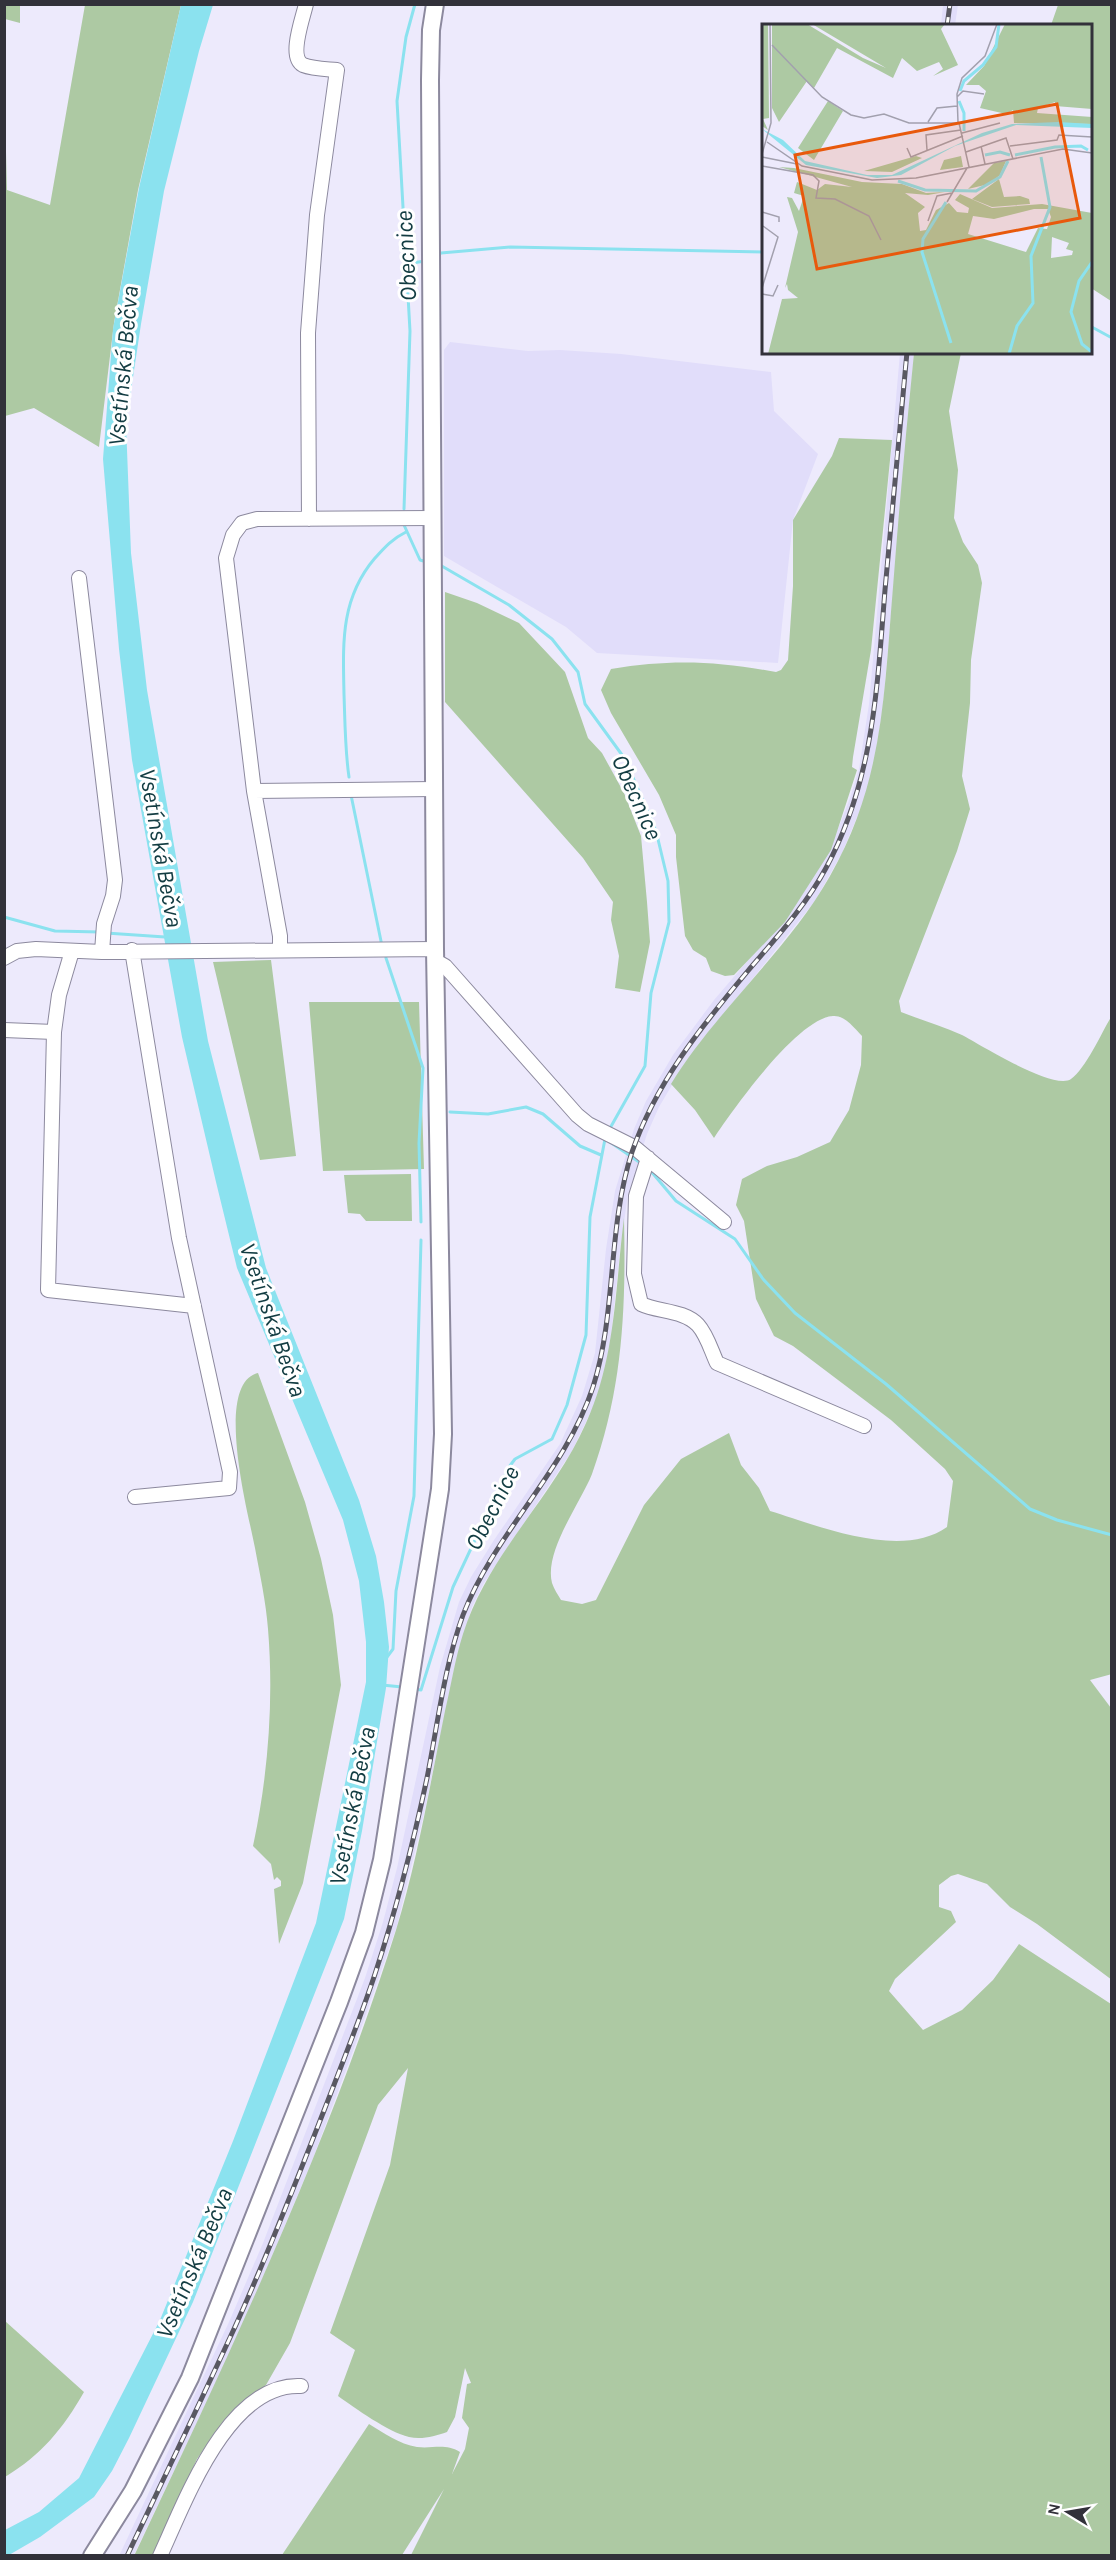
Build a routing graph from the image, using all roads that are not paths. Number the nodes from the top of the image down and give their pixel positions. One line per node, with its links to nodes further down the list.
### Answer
1 (306, 4): 4 (street)
2 (435, 4): 3 (main road)
3 (433, 518): 4 (street); 6 (main road)
4 (309, 519): 7 (street)
5 (79, 578): 8 (street)
6 (435, 789): 7 (street); 12 (main road)
7 (254, 791): 10 (street)
8 (102, 946): 9 (street); 11 (street)
9 (136, 950): 10 (street); 18 (street)
10 (276, 950): 12 (street)
11 (72, 951): 13 (street); 15 (street)
12 (436, 955): 16 (street); 22 (main road)
13 (4, 958)
14 (4, 1030): 15 (street)
15 (54, 1032): 18 (street)
16 (648, 1158): 17 (street); 19 (street)
17 (724, 1222)
18 (194, 1306): 20 (street)
19 (864, 1426)
20 (135, 1497)
21 (301, 2386): 23 (street)
22 (92, 2556)
23 (160, 2556)

